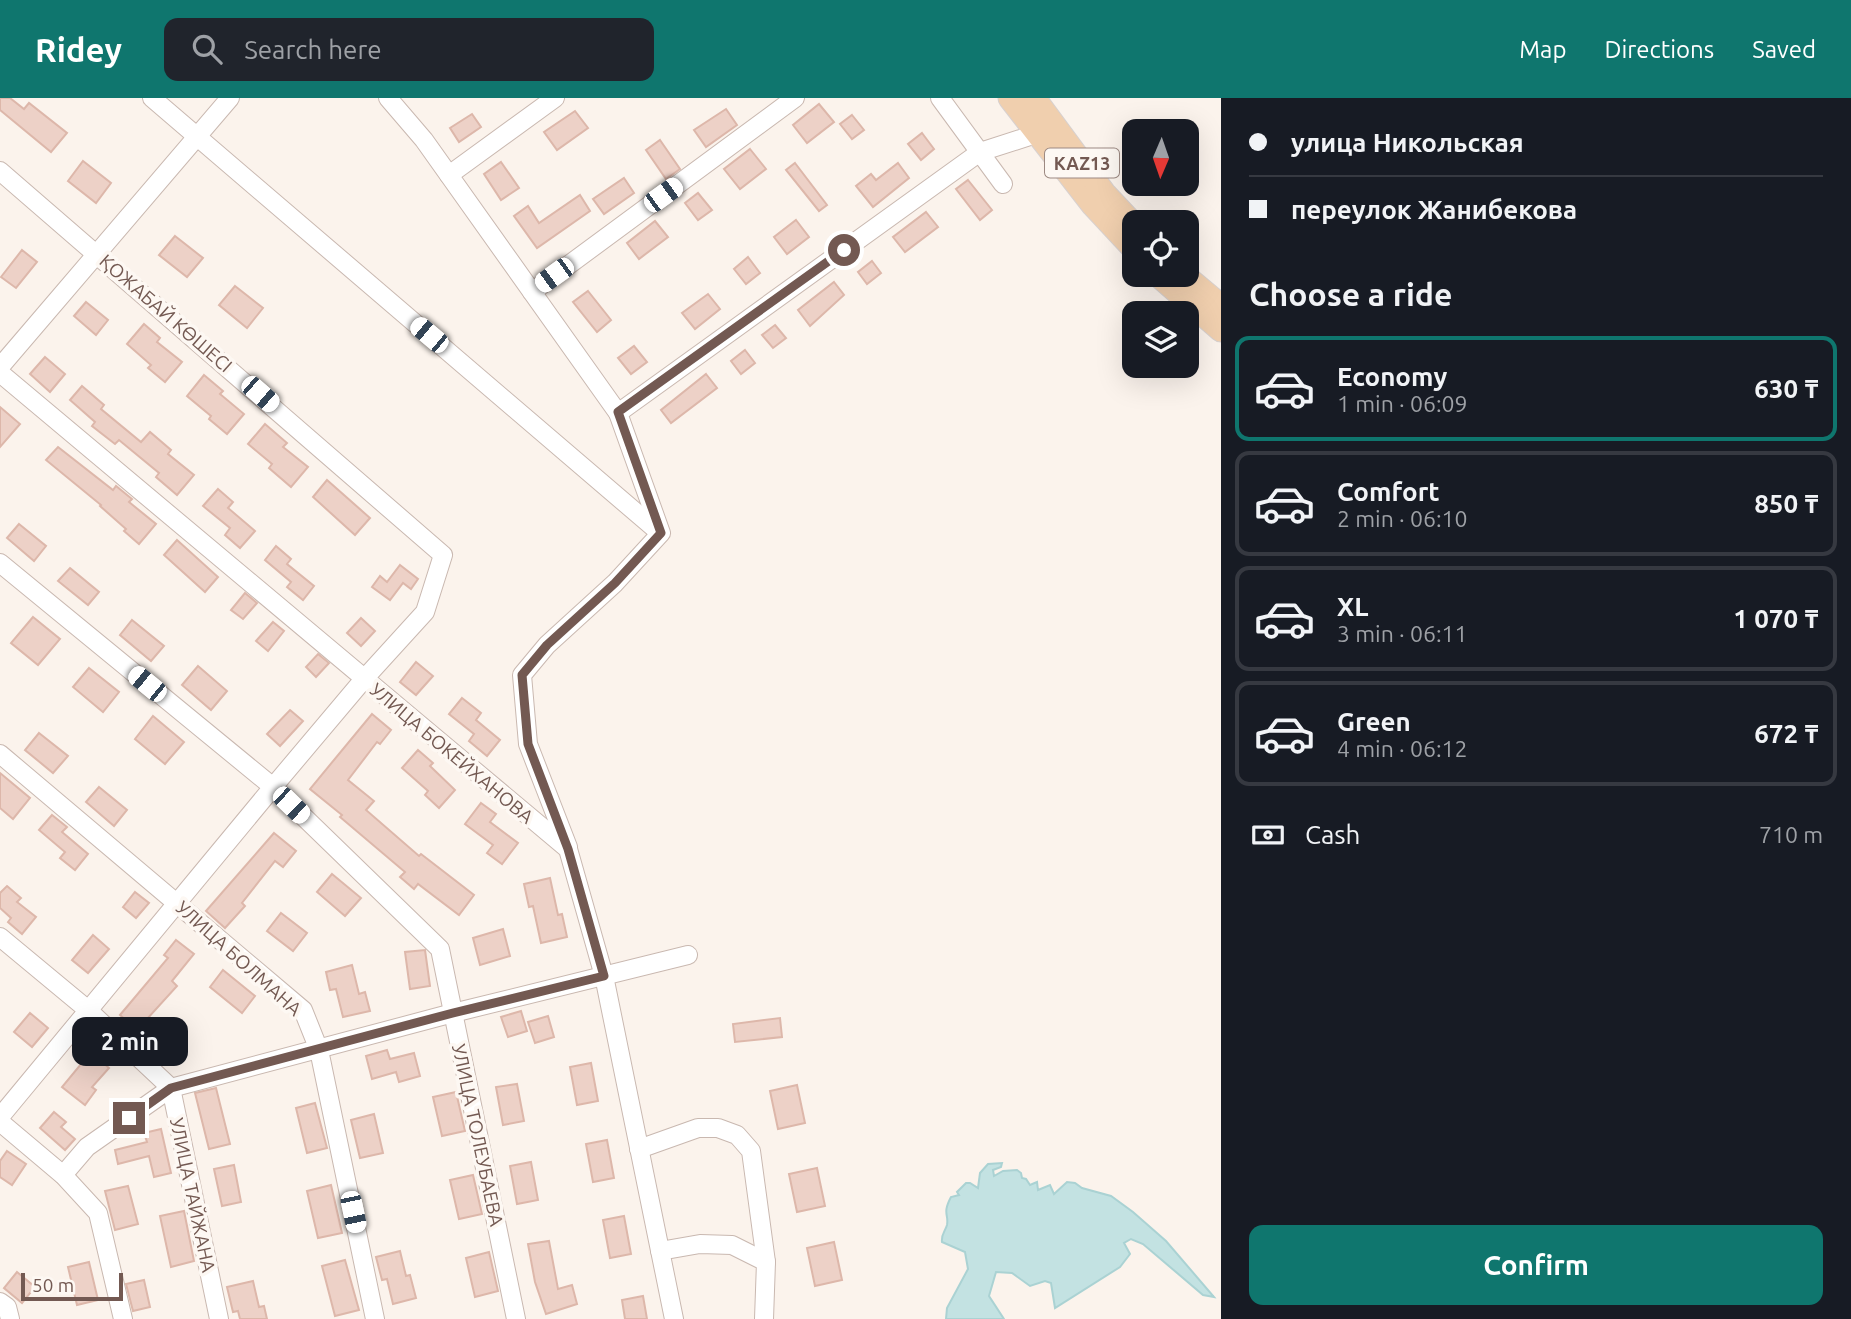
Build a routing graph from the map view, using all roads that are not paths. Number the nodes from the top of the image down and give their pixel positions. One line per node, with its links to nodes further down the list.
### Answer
1 (152, 98): 10 (street)
2 (230, 98): 10 (street)
3 (388, 98): 13 (street)
4 (555, 98): 13 (street)
5 (794, 98): 20 (street)
6 (940, 98): 11 (street)
7 (1010, 98): 9 (main road, KAZ13)
8 (1034, 98): 15 (main road, KAZ13)
9 (1036, 134): 11 (street); 16 (main road, KAZ13)
10 (198, 137): 17 (street); 26 (street)
11 (980, 152): 14 (street); 25 (street)
12 (0, 171): 17 (street, ҚОЖАБАЙ КӨШЕСІ)
13 (449, 175): 20 (street)
14 (1003, 184)
15 (1122, 212)
16 (1122, 236)
17 (96, 252): 23 (street); 28 (street, ҚОЖАБАЙ КӨШЕСІ)
18 (1172, 287): 22 (main road)
19 (1198, 287): 21 (main road)
20 (532, 292): 25 (street)
21 (1221, 306)
22 (1221, 330)
23 (0, 367)
24 (0, 373): 28 (street, УЛИЦА БОКЕЙХАНОВА)
25 (618, 412): 26 (street)
26 (661, 533): 31 (street)
27 (0, 563): 30 (street, УЛИЦА ТОЛЕУБАЕВА)
28 (364, 679): 30 (street); 31 (street, УЛИЦА БОКЕЙХАНОВА)
29 (0, 754): 32 (street, УЛИЦА БОЛМАНА)
30 (273, 788): 32 (street); 37 (street, УЛИЦА ТОЛЕУБАЕВА)
31 (568, 849): 35 (street)
32 (177, 903): 36 (street); 38 (street, УЛИЦА БОЛМАНА)
33 (0, 937): 36 (street)
34 (688, 955): 35 (street)
35 (604, 976): 37 (street); 41 (street)
36 (88, 1010): 39 (street); 40 (street)
37 (453, 1013): 38 (street); 50 (street, УЛИЦА ТОЛЕУБАЕВА)
38 (319, 1050): 39 (street); 49 (street, УЛИЦА БОЛМАНА)
39 (171, 1088): 42 (street); 48 (street, УЛИЦА ТАЙЖАНА)
40 (0, 1120): 42 (street)
41 (639, 1149): 43 (street); 44 (street)
42 (63, 1175): 47 (street)
43 (660, 1251): 44 (street); 51 (street)
44 (765, 1262): 52 (street)
45 (0, 1302): 46 (street)
46 (10, 1319)
47 (122, 1319)
48 (219, 1319)
49 (375, 1319)
50 (516, 1319)
51 (674, 1319)
52 (764, 1319)

